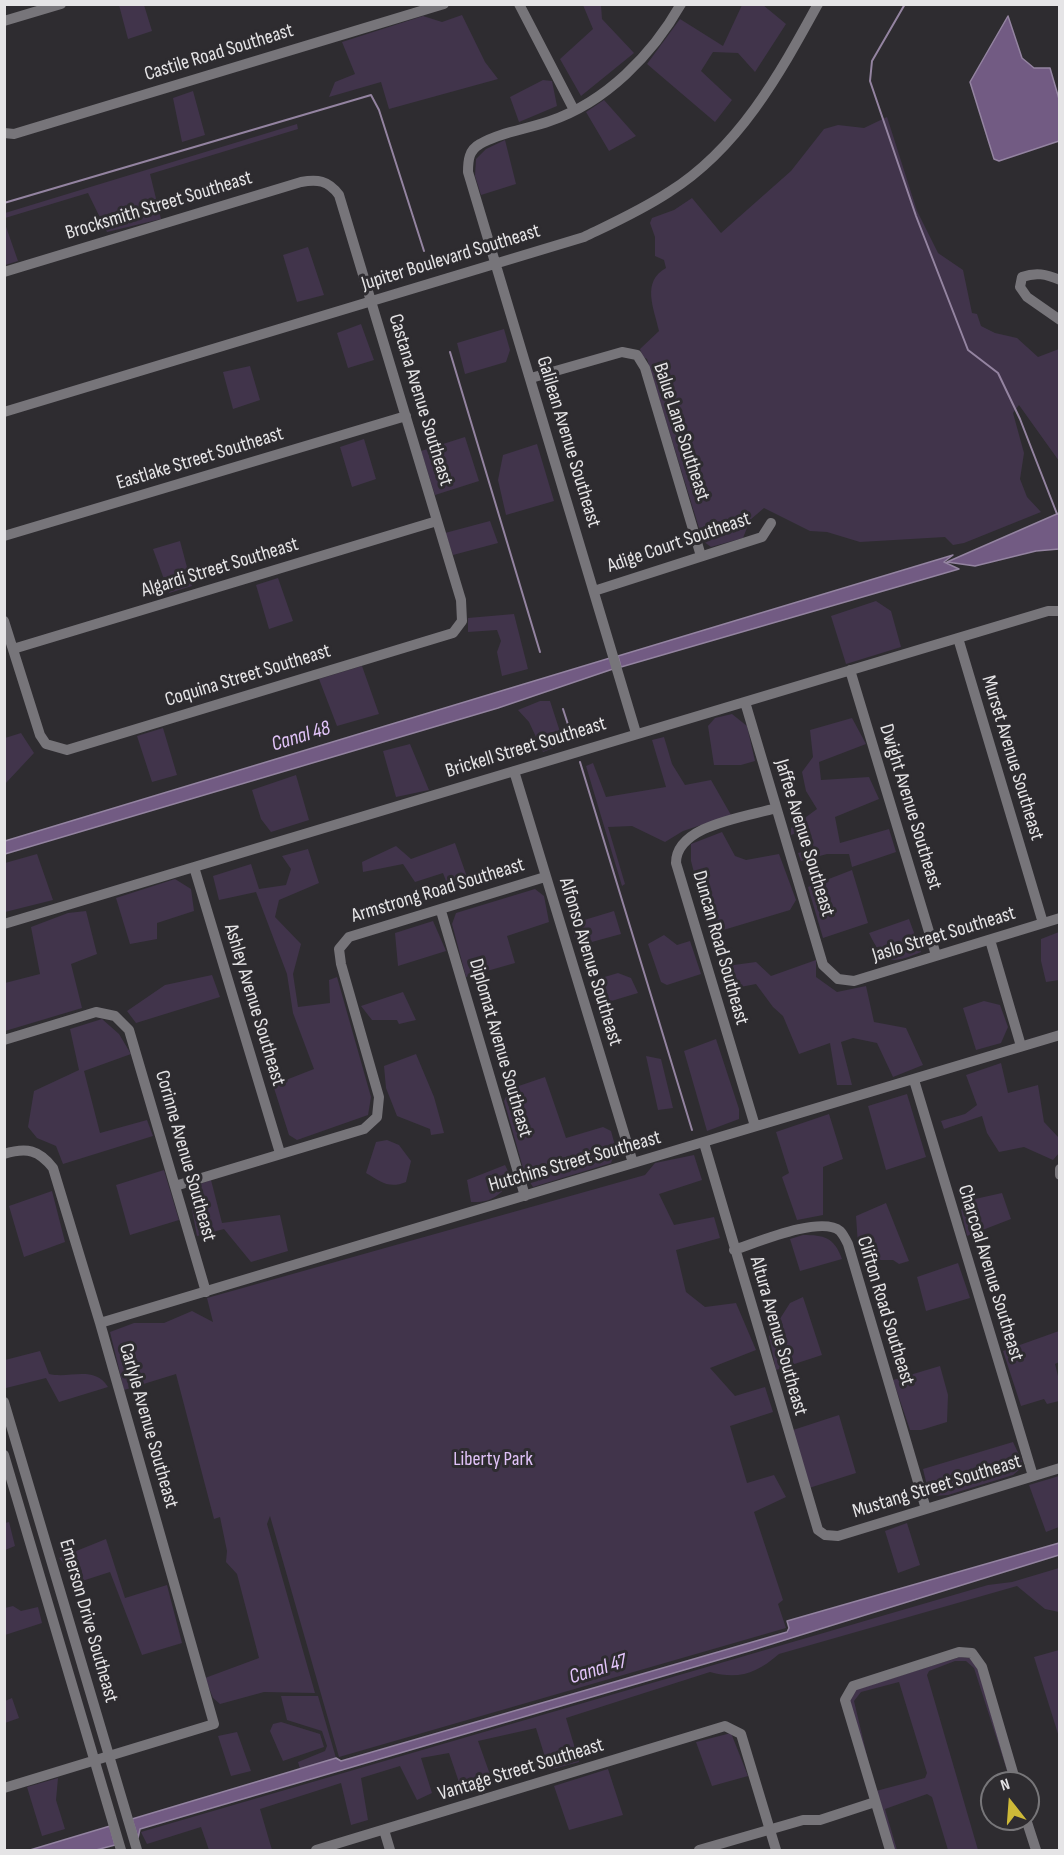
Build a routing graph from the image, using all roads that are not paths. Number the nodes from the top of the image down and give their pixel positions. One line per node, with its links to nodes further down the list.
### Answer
1 (61, 4): 6 (street)
2 (444, 4): 8 (street, Castile Road Southeast)
3 (519, 4): 7 (street)
4 (681, 4): 7 (street)
5 (818, 4): 10 (street, Jupiter Boulevard Southeast)
6 (4, 21)
7 (574, 110): 10 (street, Galilean Avenue Southeast)
8 (4, 133)
9 (324, 182): 11 (street, Brocksmith Street Southeast); 13 (street, Castana Avenue Southeast)
10 (496, 264): 13 (street, Jupiter Boulevard Southeast); 15 (street, Galilean Avenue Southeast)
11 (4, 272)
12 (1059, 280): 14 (street)
13 (371, 300): 16 (street, Jupiter Boulevard Southeast); 17 (street, Castana Avenue Southeast)
14 (1059, 320)
15 (531, 378): 21 (street, Balue Lane Southeast); 22 (street, Galilean Avenue Southeast)
16 (4, 412)
17 (406, 416): 18 (street, Castana Avenue Southeast); 20 (street, Eastlake Street Southeast)
18 (437, 521): 25 (street, Castana Avenue Southeast); 27 (street, Algardi Street Southeast)
19 (771, 523): 21 (street, Adige Court Southeast)
20 (4, 536)
21 (701, 556): 22 (street, Adige Court Southeast)
22 (594, 591): 30 (street, Galilean Avenue Southeast)
23 (1059, 611): 26 (street, Brickell Street Southeast)
24 (4, 621): 27 (street)
25 (453, 633): 27 (street, Coquina Street Southeast)
26 (958, 638): 28 (street, Brickell Street Southeast); 37 (street, Murset Avenue Southeast)
27 (14, 649)
28 (850, 670): 29 (street, Brickell Street Southeast); 40 (street, Dwight Avenue Southeast)
29 (745, 702): 30 (street, Brickell Street Southeast); 32 (street, Jaffee Avenue Southeast)
30 (636, 733): 31 (street, Brickell Street Southeast)
31 (514, 771): 33 (street, Brickell Street Southeast); 34 (street, Alfonso Avenue Southeast)
32 (776, 808): 41 (street, Jaffee Avenue Southeast); 46 (street, Duncan Road Southeast)
33 (194, 867): 38 (street, Brickell Street Southeast); 48 (street, Ashley Avenue Southeast)
34 (545, 878): 35 (street, Armstrong Road Southeast); 50 (street, Alfonso Avenue Southeast)
35 (441, 911): 48 (street, Armstrong Road Southeast); 54 (street, Diplomat Avenue Southeast)
36 (1059, 918): 37 (street, Jaslo Street Southeast)
37 (1043, 923): 39 (street, Jaslo Street Southeast)
38 (4, 924)
39 (990, 940): 40 (street, Jaslo Street Southeast); 44 (street)
40 (936, 955): 41 (street, Jaslo Street Southeast)
41 (838, 978)
42 (1059, 1035): 44 (street, Hutchins Street Southeast)
43 (4, 1040): 53 (street, Corinne Avenue Southeast)
44 (1021, 1046): 45 (street, Hutchins Street Southeast)
45 (914, 1080): 46 (street, Hutchins Street Southeast); 61 (street, Charcoal Avenue Southeast)
46 (754, 1126): 47 (street, Hutchins Street Southeast)
47 (704, 1143): 50 (street, Hutchins Street Southeast); 55 (street, Altura Avenue Southeast)
48 (280, 1153): 53 (street, Armstrong Road Southeast)
49 (4, 1154): 57 (street, Carlyle Avenue Southeast)
50 (633, 1163): 54 (street, Hutchins Street Southeast)
51 (1059, 1169): 52 (street)
52 (1059, 1175)
53 (175, 1186): 56 (street, Corinne Avenue Southeast)
54 (525, 1196): 56 (street, Hutchins Street Southeast)
55 (734, 1250): 62 (street, Clifton Road Southeast); 63 (street, Altura Avenue Southeast)
56 (206, 1292): 57 (street, Hutchins Street Southeast)
57 (100, 1323): 64 (street, Carlyle Avenue Southeast)
58 (4, 1402): 64 (street, Emerson Drive Southeast)
59 (4, 1455): 65 (street, Emerson Drive Southeast)
60 (1059, 1468): 61 (street, Mustang Street Southeast)
61 (1033, 1476): 62 (street, Mustang Street Southeast)
62 (926, 1509): 63 (street, Mustang Street Southeast)
63 (825, 1535)
64 (109, 1756): 65 (street); 73 (street, Emerson Drive Southeast)
65 (94, 1760): 67 (street); 72 (street, Emerson Drive Southeast)
66 (1012, 1771): 68 (street)
67 (4, 1788)
68 (875, 1802): 69 (street); 78 (street)
69 (770, 1829): 70 (street, Vantage Street Southeast); 76 (street); 77 (street)
70 (384, 1830): 74 (street, Vantage Street Southeast); 75 (street)
71 (1030, 1831): 79 (street)
72 (122, 1851)
73 (137, 1851)
74 (316, 1851)
75 (390, 1851)
76 (699, 1851)
77 (776, 1851)
78 (890, 1851)
79 (1036, 1851)

